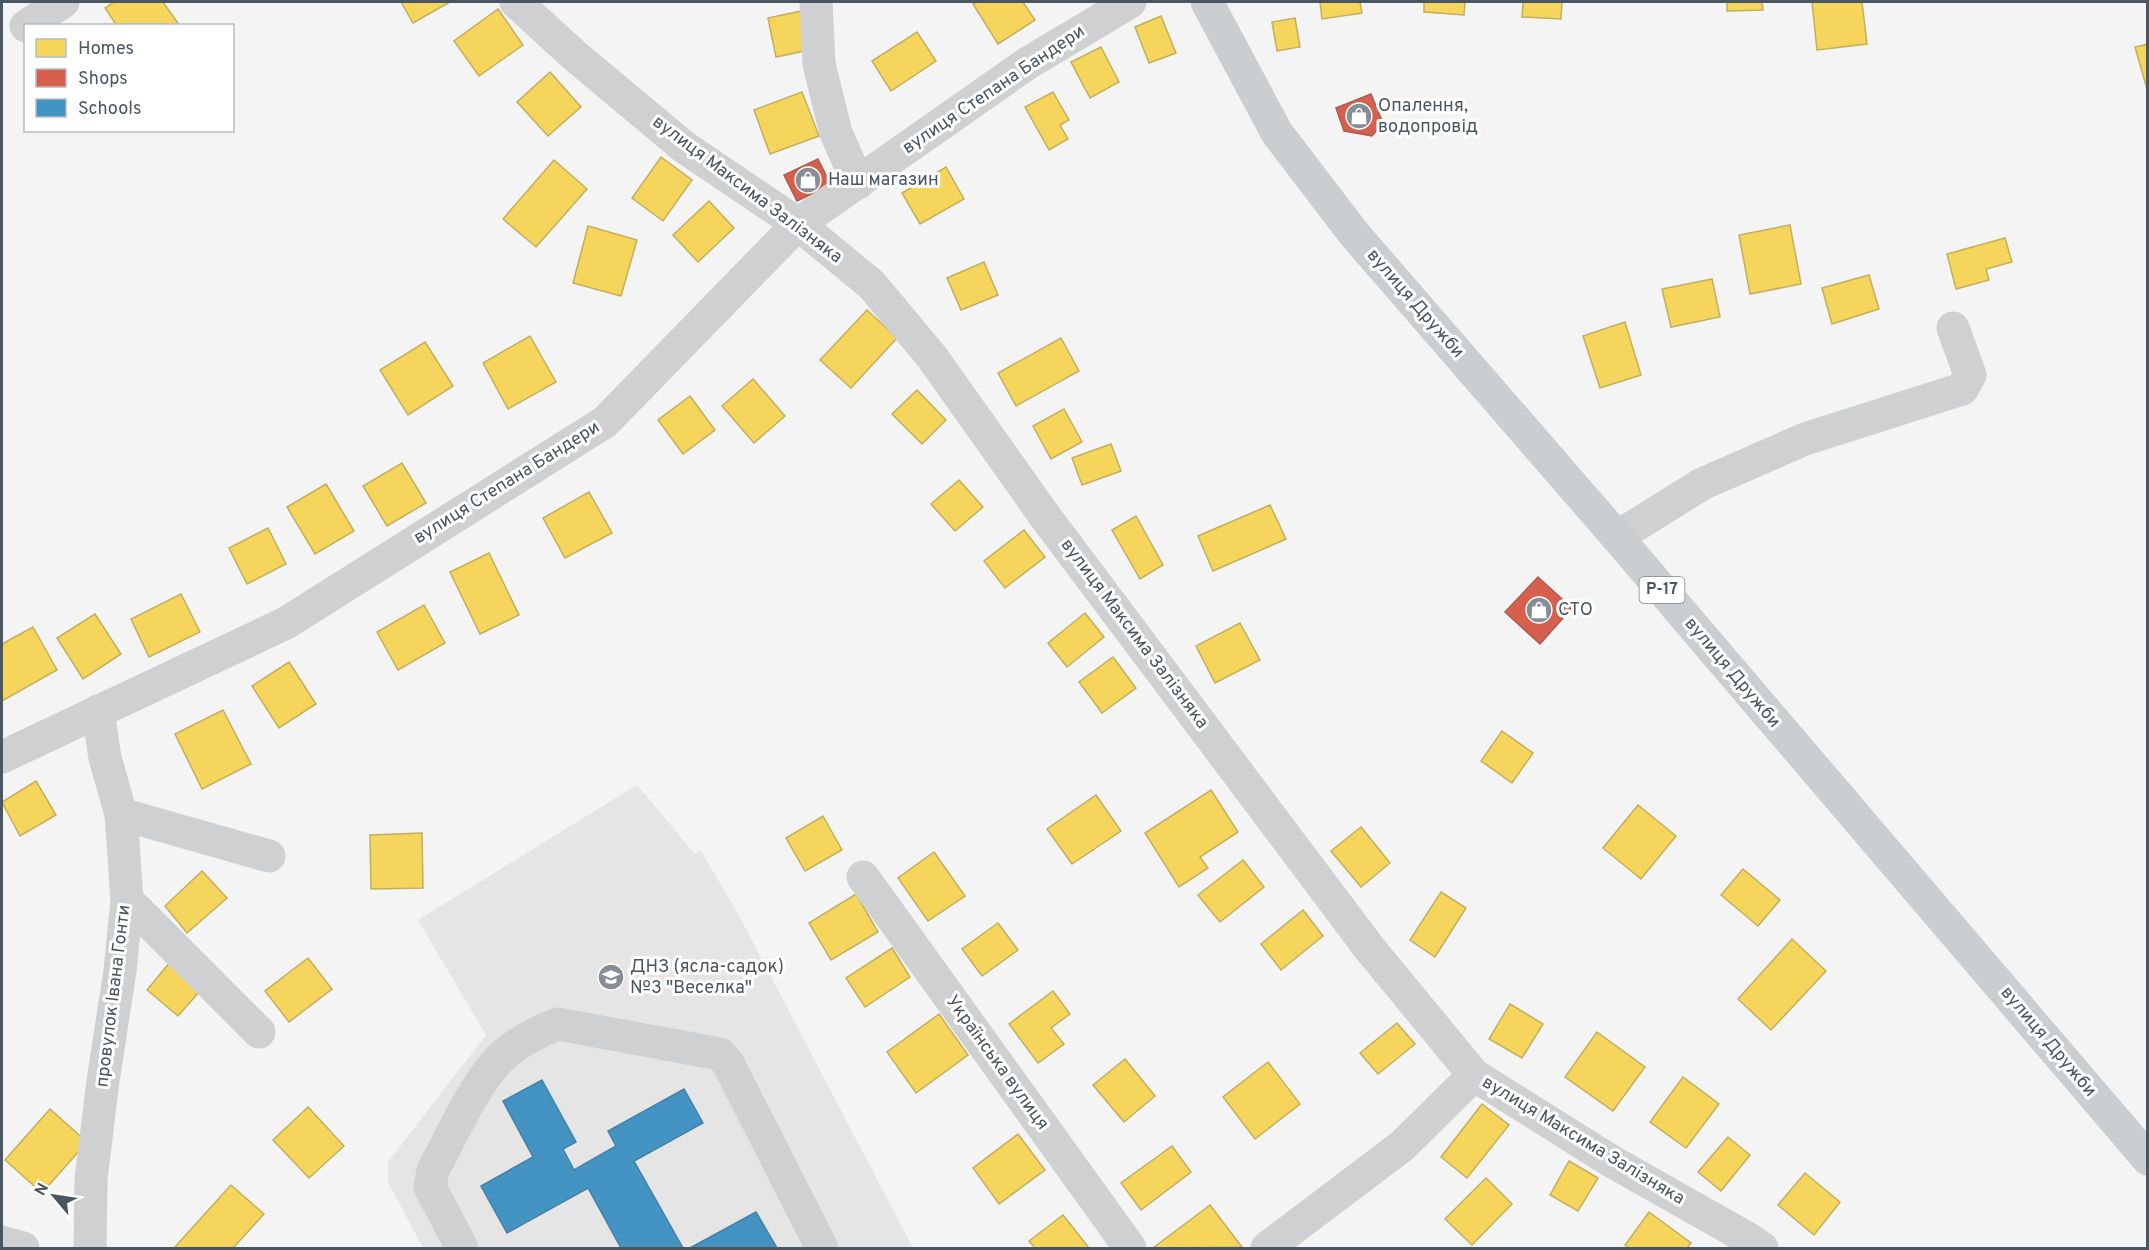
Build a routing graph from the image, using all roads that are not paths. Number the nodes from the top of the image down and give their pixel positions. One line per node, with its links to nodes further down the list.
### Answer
1 (63, 2): 6 (street)
2 (516, 2): 10 (street, вулиця Максима Залізняка)
3 (816, 2): 9 (street)
4 (1130, 2): 9 (street, вулиця Степана Бандери)
5 (1207, 2): 12 (main road, вулиця Дружби / Р-17)
6 (29, 24)
7 (2, 26): 8 (street)
8 (24, 27)
9 (858, 183): 10 (street, вулиця Степана Бандери)
10 (798, 224): 13 (street, вулиця Степана Бандери); 20 (street, вулиця Максима Залізняка)
11 (1953, 328): 12 (street)
12 (1617, 537): 21 (main road, вулиця Дружби / Р-17)
13 (98, 711): 14 (street, вулиця Степана Бандери); 15 (street, провулок Івана Гонти)
14 (2, 757)
15 (121, 814): 16 (street); 18 (street, провулок Івана Гонти)
16 (269, 856)
17 (863, 877): 28 (street, Українська вулиця)
18 (128, 900): 19 (street); 25 (street, провулок Івана Гонти)
19 (259, 1032)
20 (1474, 1075): 23 (street, вулиця Максима Залізняка); 29 (street)
21 (2148, 1159)
22 (2, 1242): 24 (street)
23 (1752, 1245)
24 (23, 1248)
25 (90, 1248)
26 (462, 1248): 27 (street)
27 (822, 1248)
28 (1130, 1248)
29 (1267, 1248)

